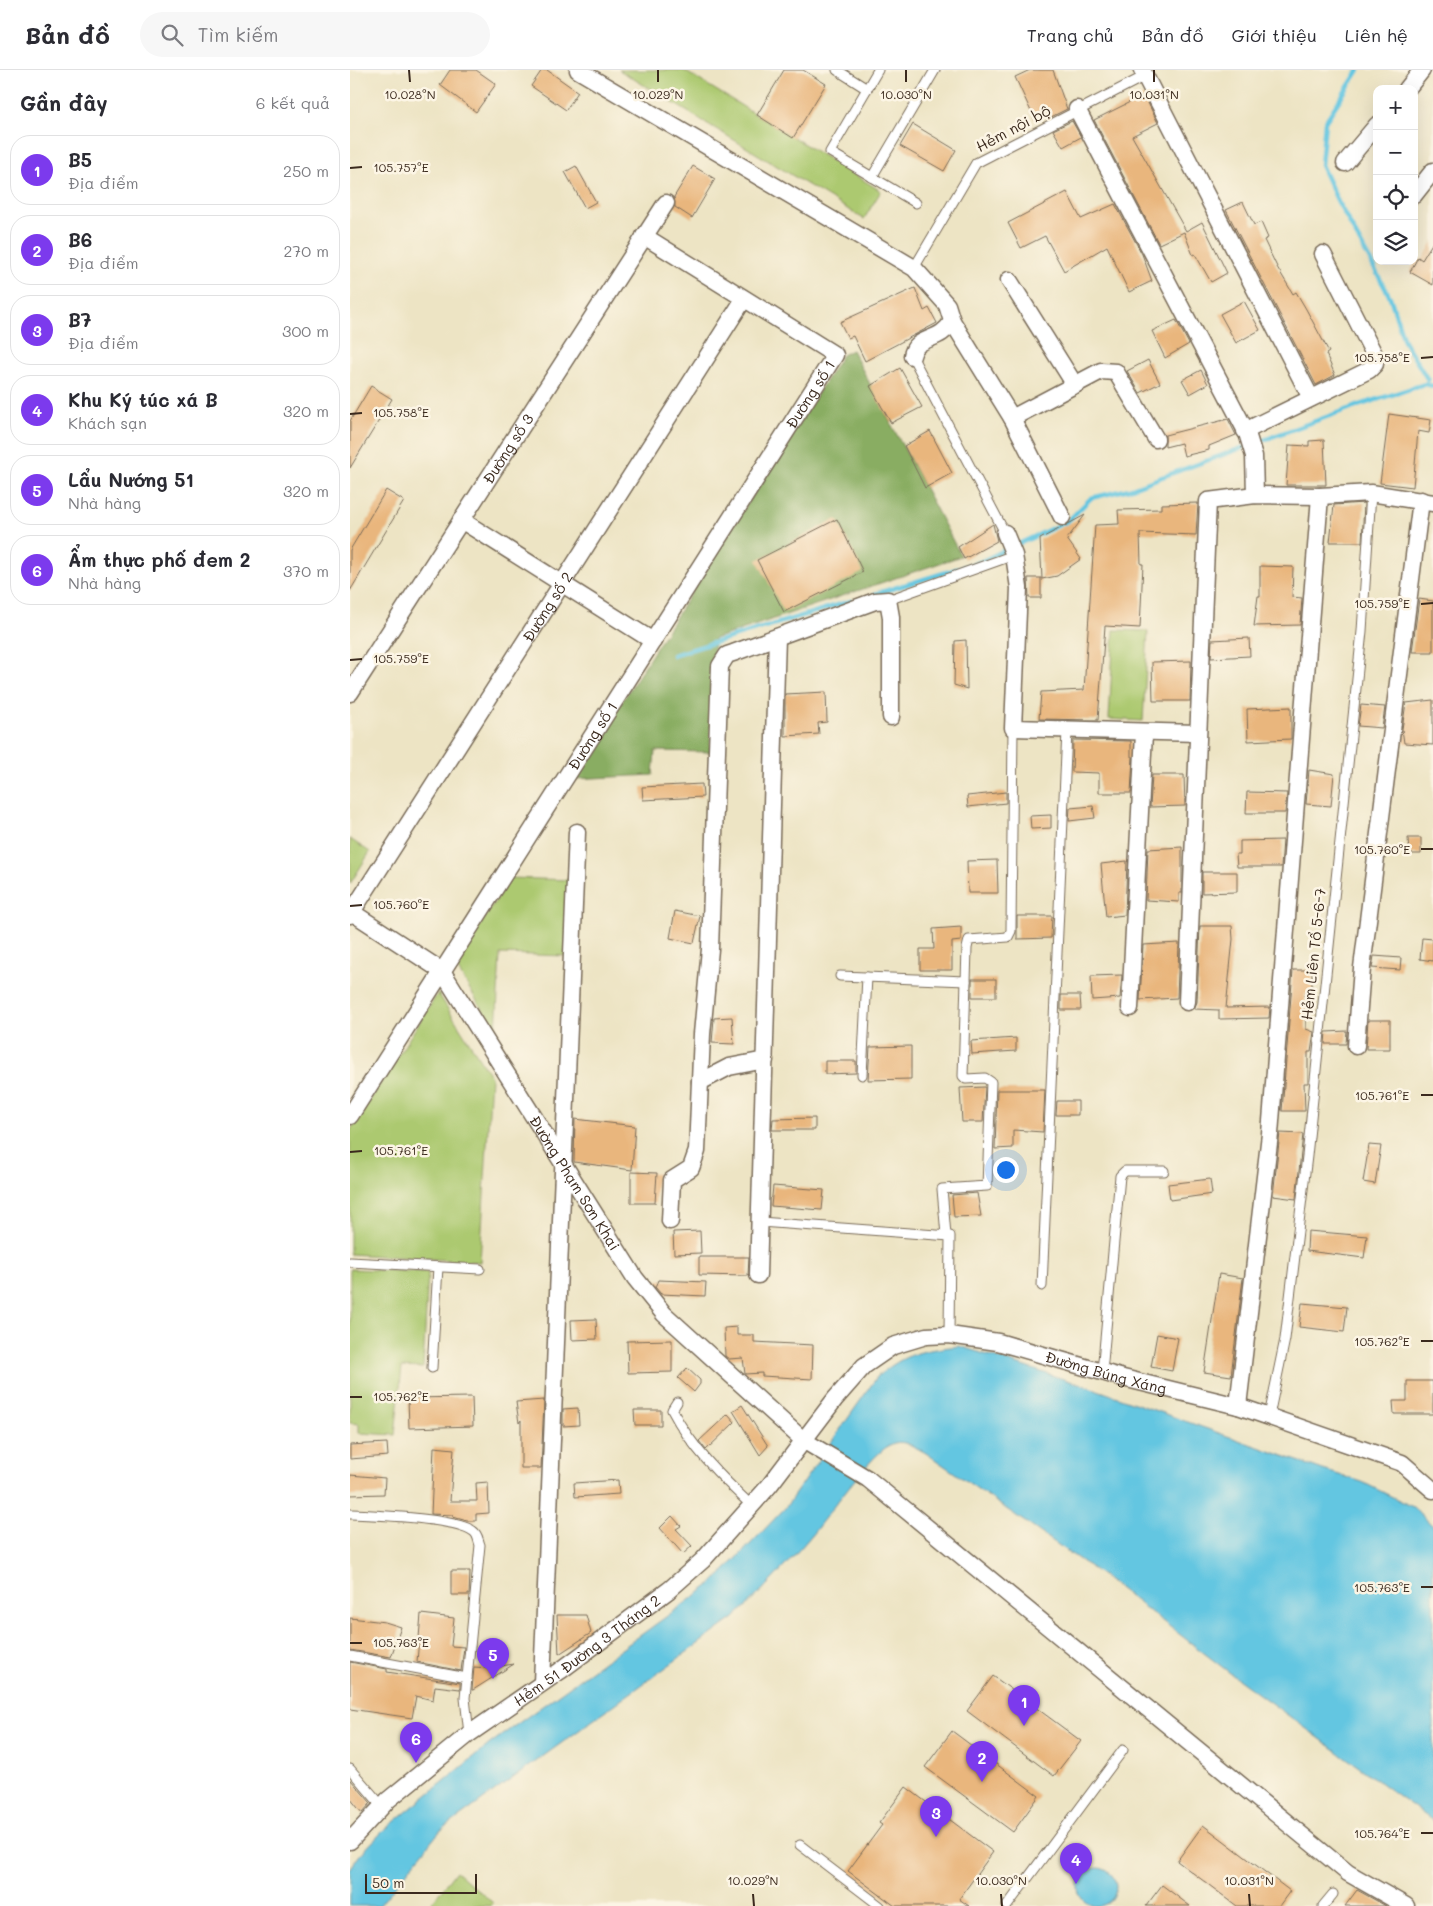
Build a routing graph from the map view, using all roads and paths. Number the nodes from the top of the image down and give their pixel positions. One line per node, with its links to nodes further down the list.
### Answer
1 (578, 70): 19 (street)
2 (837, 70): 8 (lane)
3 (878, 70): 8 (lane)
4 (935, 70): 13 (lane)
5 (1422, 70): 7 (street)
6 (1148, 72): 9 (lane, Hẻm nội bộ); 25 (street)
7 (1410, 85)
8 (868, 88): 13 (lane)
9 (1078, 109): 19 (lane, Hẻm nội bộ); 27 (street)
10 (1373, 130): 11 (street)
11 (1344, 163)
12 (1433, 171): 14 (street)
13 (872, 177): 16 (lane)
14 (1418, 190)
15 (666, 203): 17 (street, Đường số 3)
16 (916, 203)
17 (644, 236): 21 (street); 34 (street, Đường số 3)
18 (1323, 254): 25 (street)
19 (914, 268): 22 (street)
20 (1009, 280): 24 (street)
21 (744, 299): 37 (street, Đường số 2); 40 (street, Đường số 1)
22 (952, 321): 23 (street); 26 (street)
23 (912, 356): 35 (lane)
24 (1075, 385): 26 (street); 28 (street)
25 (1311, 398): 27 (street)
26 (1012, 418): 33 (street)
27 (1248, 437): 30 (street)
28 (1156, 439)
29 (1371, 493): 31 (street); 32 (street); 75 (lane, Hẻm Liên Tổ 5-6-7)
30 (1255, 495): 31 (street); 46 (street)
31 (1320, 496): 74 (street)
32 (1427, 501): 55 (street)
33 (1062, 517)
34 (461, 520): 37 (street); 41 (street, Đường số 3)
35 (1005, 533): 36 (street)
36 (1014, 555): 38 (lane); 43 (street)
37 (562, 584): 40 (street); 48 (street, Đường số 2)
38 (888, 600): 39 (street); 42 (street)
39 (777, 636): 56 (street); 58 (street)
40 (653, 641): 49 (street, Đường số 1)
41 (350, 693)
42 (891, 717)
43 (1013, 728): 44 (street); 52 (lane)
44 (1067, 731): 45 (street); 69 (lane)
45 (1144, 733): 46 (street); 54 (street)
46 (1196, 733): 53 (street)
47 (577, 832): 60 (street)
48 (351, 913): 49 (street, Đường Phạm Sơn Khai)
49 (442, 971): 59 (street, Đường số 1); 60 (street, Đường Phạm Sơn Khai)
50 (840, 976): 51 (lane)
51 (867, 977): 52 (lane); 57 (lane)
52 (966, 981): 64 (lane)
53 (1186, 1002)
54 (1130, 1008)
55 (1356, 1046)
56 (764, 1060): 58 (street); 63 (street)
57 (862, 1075)
58 (700, 1082): 62 (street)
59 (350, 1116)
60 (564, 1164): 76 (street, Đường Phạm Sơn Khai); 82 (street)
61 (1164, 1171): 72 (lane)
62 (670, 1221)
63 (760, 1222): 64 (lane); 68 (street)
64 (946, 1235): 70 (lane)
65 (350, 1262): 66 (lane)
66 (438, 1267): 67 (lane); 71 (lane)
67 (480, 1269)
68 (758, 1275)
69 (1042, 1286)
70 (949, 1335): 72 (street, Đường Búng Xáng); 76 (street, Đường Búng Xáng)
71 (432, 1368)
72 (1102, 1372): 74 (street, Đường Búng Xáng)
73 (677, 1402): 78 (lane)
74 (1238, 1406): 75 (street, Đường Búng Xáng)
75 (1269, 1416): 77 (street, Đường Búng Xáng)
76 (809, 1443): 78 (street, Hẻm 51 Đường 3 Tháng 2); 93 (street, Đường Phạm Sơn Khai)
77 (1433, 1490)
78 (752, 1506): 82 (street, Hẻm 51 Đường 3 Tháng 2)
79 (350, 1514): 81 (lane)
80 (350, 1656): 81 (lane)
81 (467, 1678): 83 (lane)
82 (542, 1684): 83 (street, Hẻm 51 Đường 3 Tháng 2)
83 (469, 1734): 86 (street, Hẻm 51 Đường 3 Tháng 2)
84 (1123, 1750): 91 (lane)
85 (350, 1769): 86 (lane)
86 (382, 1806): 87 (street, Hẻm 51 Đường 3 Tháng 2)
87 (350, 1841)
88 (800, 1845): 90 (lane)
89 (1332, 1894): 92 (lane)
90 (880, 1906)
91 (1007, 1906)
92 (1324, 1906)
93 (1406, 1906)

